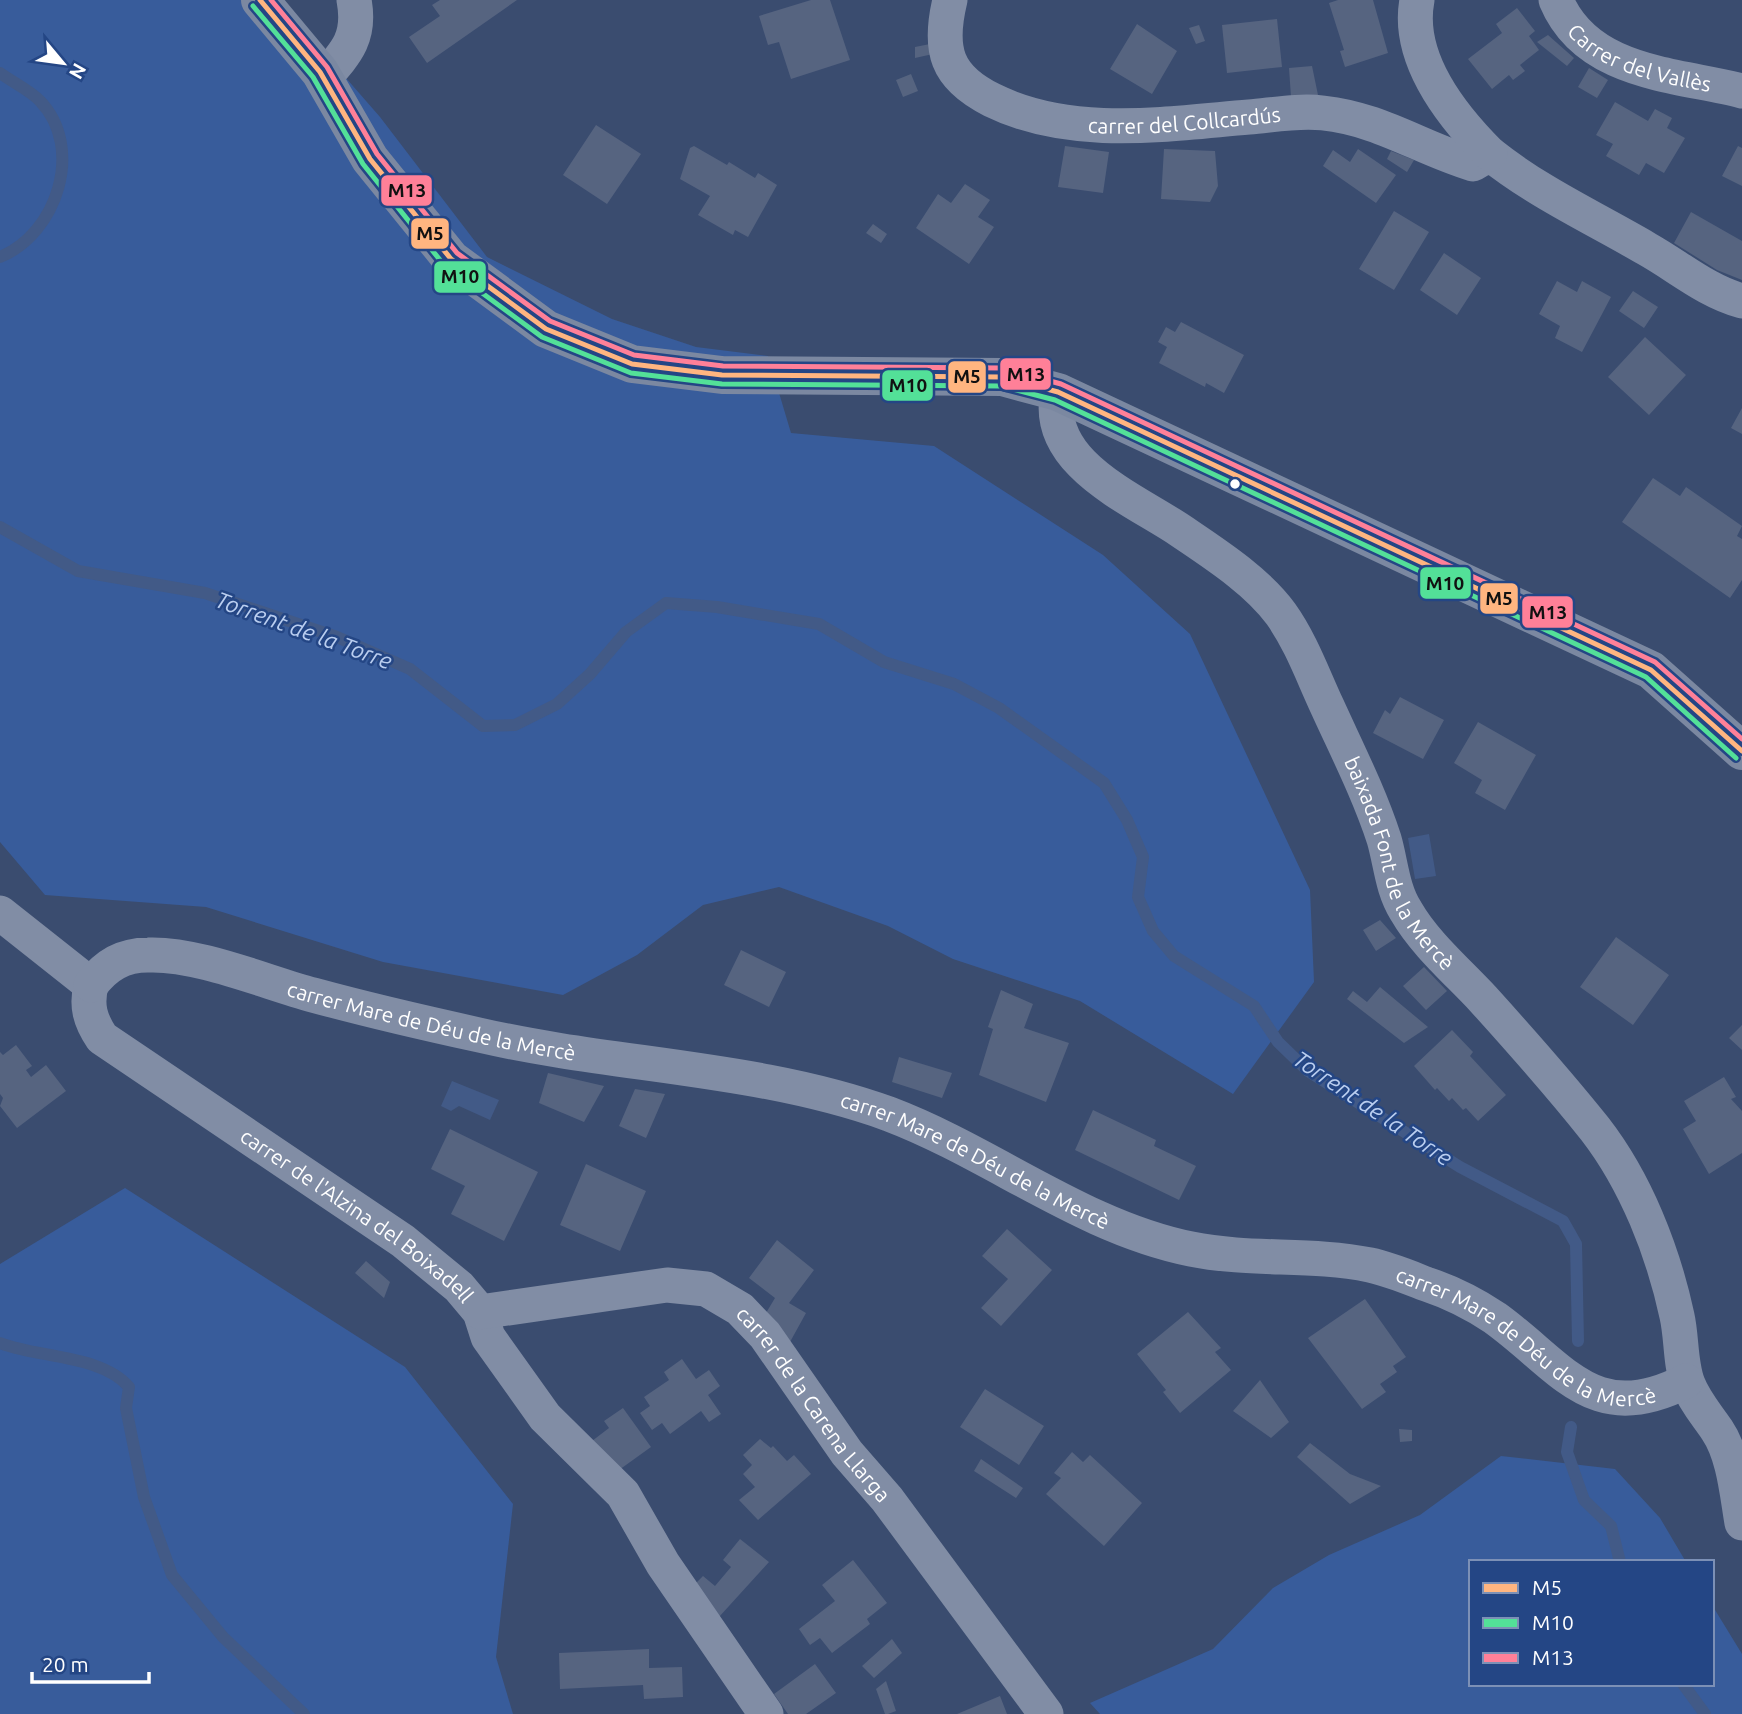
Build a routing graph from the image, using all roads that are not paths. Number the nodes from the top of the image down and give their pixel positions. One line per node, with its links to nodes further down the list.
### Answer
1 (260, 0): 6 (street)
2 (354, 0): 6 (street)
3 (950, 0): 8 (street, carrer del Collcardús)
4 (1417, 0): 8 (street)
5 (1556, 0): 7 (street, Carrer del Vallès)
6 (323, 79): 10 (street)
7 (1742, 91)
8 (1490, 154): 9 (street)
9 (1742, 301)
10 (1058, 392): 11 (street); 15 (street, baixada Font de la Mercè)
11 (1742, 751)
12 (0, 913): 13 (street)
13 (91, 985): 14 (street, carrer de l'Alzina del Boixadell); 15 (street, carrer Mare de Déu de la Mercè)
14 (480, 1312): 17 (street, carrer de l'Alzina del Boixadell); 18 (street, carrer de la Carena Llarga)
15 (1686, 1381): 16 (street, carrer Mare de Déu de la Mercè)
16 (1742, 1523)
17 (766, 1714)
18 (1045, 1714)

